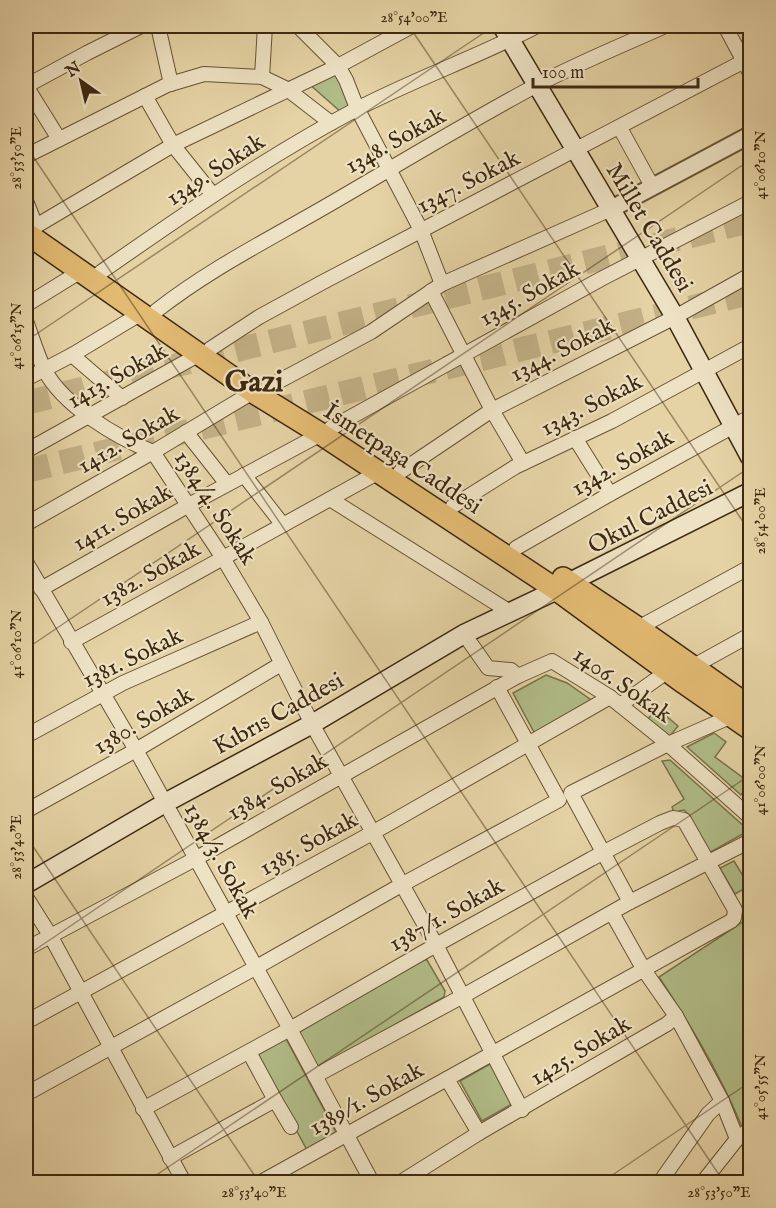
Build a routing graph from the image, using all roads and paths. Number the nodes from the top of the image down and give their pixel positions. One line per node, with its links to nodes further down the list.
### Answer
1 (141, 26): 15 (street)
2 (158, 26): 13 (street)
3 (266, 26): 12 (street)
4 (298, 26): 11 (street)
5 (412, 26): 11 (street)
6 (537, 26): 9 (street, 1349. Sokak)
7 (665, 26): 14 (street, 1348. Sokak)
8 (725, 26): 10 (street)
9 (506, 33): 14 (main road, Millet Caddesi); 18 (street, 1349. Sokak)
10 (748, 64): 20 (street, 1347. Sokak)
11 (338, 66): 16 (street); 18 (street)
12 (262, 77): 13 (street); 16 (street)
13 (171, 84): 17 (street)
14 (538, 85): 24 (main road, Millet Caddesi); 26 (street, 1348. Sokak)
15 (26, 86): 22 (street)
16 (287, 89): 19 (street); 23 (street)
17 (145, 96): 22 (street); 23 (street)
18 (357, 108): 19 (street, 1349. Sokak); 26 (street)
19 (331, 123): 28 (street, 1349. Sokak)
20 (620, 128): 24 (street, 1347. Sokak); 27 (street)
21 (750, 135): 27 (street)
22 (59, 139): 25 (street)
23 (173, 144): 28 (street); 32 (street)
24 (577, 151): 31 (main road, Millet Caddesi); 33 (street, 1347. Sokak)
25 (26, 156)
26 (389, 168): 33 (street); 39 (street, 1348. Sokak)
27 (652, 186): 31 (street)
28 (213, 195): 35 (street, 1349. Sokak)
29 (26, 201): 32 (street)
30 (750, 202): 34 (street, 1345. Sokak)
31 (611, 209): 34 (main road, Millet Caddesi); 37 (street, 1412. Sokak)
32 (29, 226): 35 (main road, İsmetpaşa Caddesi)
33 (421, 230): 37 (street); 43 (street, 1347. Sokak)
34 (641, 259): 40 (main road, Millet Caddesi); 45 (street, 1345. Sokak)
35 (91, 272): 38 (street, 1349. Sokak); 39 (main road, İsmetpaşa Caddesi)
36 (750, 275): 40 (street, 1344. Sokak)
37 (436, 288): 45 (street); 49 (street, 1412. Sokak)
38 (26, 305)
39 (148, 312): 43 (main road, İsmetpaşa Caddesi); 44 (street, 1348. Sokak)
40 (675, 317): 47 (main road, Millet Caddesi); 51 (street, 1344. Sokak)
41 (26, 321): 46 (street, 1384/4. Sokak)
42 (750, 346): 47 (street, 1343. Sokak)
43 (204, 352): 49 (main road, İsmetpaşa Caddesi); 50 (street, 1413. Sokak)
44 (72, 355): 46 (street, 1348. Sokak); 50 (street)
45 (465, 355): 51 (street); 55 (street, 1345. Sokak)
46 (44, 370): 48 (street, 1348. Sokak); 52 (street, 1384/4. Sokak)
47 (704, 370): 54 (main road, Millet Caddesi); 57 (street, 1343. Sokak)
48 (26, 379)
49 (261, 390): 55 (main road, İsmetpaşa Caddesi); 56 (street, 1412. Sokak)
50 (122, 398): 52 (street, 1413. Sokak)
51 (492, 410): 61 (street); 62 (street, 1344. Sokak)
52 (88, 417): 58 (street, 1413. Sokak); 59 (street, 1384/4. Sokak)
53 (750, 417): 54 (street, 1342. Sokak)
54 (734, 426): 60 (main road, Millet Caddesi); 67 (street, 1342. Sokak)
55 (326, 431): 62 (main road, İsmetpaşa Caddesi); 63 (main road, İsmetpaşa Caddesi); 64 (street, 1411. Sokak)
56 (186, 432): 59 (street, 1412. Sokak); 65 (street)
57 (575, 438): 61 (street, 1343. Sokak); 67 (street)
58 (26, 451)
59 (153, 452): 69 (street, 1384/4. Sokak); 71 (street, 1412. Sokak)
60 (750, 457)
61 (523, 463): 70 (street, 1343. Sokak)
62 (400, 472): 70 (main road, İsmetpaşa Caddesi)
63 (377, 473): 68 (street, 1382. Sokak); 77 (main road, İsmetpaşa Caddesi)
64 (244, 475): 65 (street, 1411. Sokak); 72 (street)
65 (227, 484): 69 (street, 1411. Sokak)
66 (750, 492): 77 (main road, Okul Caddesi)
67 (610, 494): 73 (street, 1342. Sokak)
68 (330, 499): 72 (street, 1382. Sokak); 79 (street)
69 (189, 505): 74 (street, 1384/4. Sokak); 78 (street, 1411. Sokak)
70 (453, 506): 73 (main road, İsmetpaşa Caddesi)
71 (26, 524)
72 (283, 525): 74 (street, 1382. Sokak)
73 (516, 548): 77 (main road, İsmetpaşa Caddesi)
74 (223, 558): 80 (street, 1384/4. Sokak); 84 (street, 1382. Sokak)
75 (26, 562): 78 (street, 1384/3. Sokak)
76 (750, 567): 81 (street)
77 (564, 586): 79 (main road, Kıbrıs Caddesi); 81 (main road, İsmetpaşa Caddesi); 87 (main road, İsmetpaşa Caddesi)
78 (41, 589): 84 (street, 1384/3. Sokak)
79 (510, 612): 82 (main road, Kıbrıs Caddesi)
80 (261, 622): 85 (street, 1384/4. Sokak); 90 (street, 1381. Sokak)
81 (638, 628): 86 (main road, İsmetpaşa Caddesi)
82 (464, 634): 88 (street); 93 (main road, Kıbrıs Caddesi)
83 (750, 635): 86 (street)
84 (71, 642): 90 (street, 1384/3. Sokak)
85 (281, 664): 93 (street, 1384/4. Sokak); 98 (street, 1380. Sokak)
86 (692, 667): 92 (main road, İsmetpaşa Caddesi)
87 (668, 671): 91 (street, 1385. Sokak); 92 (main road, İsmetpaşa Caddesi)
88 (518, 676): 89 (street, 1384. Sokak); 91 (street, 1406. Sokak)
89 (496, 687): 96 (street); 99 (street, 1384. Sokak)
90 (103, 694): 95 (street, 1381. Sokak); 98 (street, 1384/3. Sokak)
91 (615, 701): 96 (street, 1385. Sokak); 97 (street, 1406. Sokak)
92 (741, 712): 94 (main road, İsmetpaşa Caddesi); 97 (street)
93 (312, 724): 99 (street, 1384/4. Sokak); 101 (main road, Kıbrıs Caddesi)
94 (750, 729)
95 (26, 736)
96 (528, 744): 100 (street); 104 (street, 1385. Sokak)
97 (668, 744): 100 (street); 103 (street, 1406. Sokak)
98 (136, 750): 101 (street, 1384/3. Sokak); 102 (street, 1380. Sokak)
99 (342, 775): 104 (street, 1384/4. Sokak); 107 (street, 1384. Sokak)
100 (565, 797): 106 (street); 110 (street)
101 (165, 803): 107 (street, 1384/3. Sokak); 109 (main road, Kıbrıs Caddesi)
102 (26, 811)
103 (750, 817)
104 (374, 832): 110 (street, 1384/4. Sokak); 115 (street, 1385. Sokak)
105 (750, 841): 108 (street)
106 (603, 854): 108 (street, 1387/1. Sokak); 112 (street); 117 (street, 1387/1. Sokak)
107 (195, 859): 115 (street, 1384/3. Sokak); 116 (street, 1384. Sokak)
108 (707, 863): 112 (street); 113 (street, 1387/1. Sokak)
109 (26, 884)
110 (403, 884): 117 (street, 1384/4. Sokak); 119 (street)
111 (26, 897): 116 (street)
112 (630, 902): 114 (street)
113 (735, 910): 120 (street, 1389/1. Sokak)
114 (612, 913): 120 (street); 122 (street)
115 (226, 914): 119 (street, 1384/3. Sokak); 121 (street, 1385. Sokak)
116 (50, 935): 118 (street, 1384. Sokak); 121 (street)
117 (436, 945): 122 (street, 1384/4. Sokak); 125 (street, 1387/1. Sokak)
118 (26, 949)
119 (255, 968): 125 (street, 1384/3. Sokak); 126 (street)
120 (644, 970): 123 (street); 128 (street, 1389/1. Sokak)
121 (80, 992): 124 (street, 1385. Sokak); 126 (street)
122 (463, 996): 128 (street, 1384/4. Sokak); 129 (street)
123 (676, 1016): 133 (street); 135 (street, 1425. Sokak)
124 (26, 1022)
125 (290, 1029): 127 (street, 1387/1. Sokak); 129 (street, 1384/3. Sokak)
126 (110, 1047): 131 (street); 134 (street)
127 (249, 1052): 132 (street); 134 (street, 1387/1. Sokak)
128 (493, 1054): 130 (street, 1389/1. Sokak); 135 (street, 1384/4. Sokak)
129 (315, 1076): 139 (street, 1384/3. Sokak)
130 (447, 1079): 138 (street); 139 (street, 1389/1. Sokak)
131 (26, 1094)
132 (275, 1100): 136 (street); 141 (street)
133 (722, 1101): 140 (street); 146 (street)
134 (143, 1109): 141 (street)
135 (522, 1110): 138 (street, 1425. Sokak)
136 (291, 1127)
137 (750, 1129): 140 (street)
138 (479, 1133): 145 (street, 1425. Sokak)
139 (347, 1135): 143 (street, 1389/1. Sokak); 144 (street, 1384/3. Sokak)
140 (737, 1139): 147 (street)
141 (170, 1158): 142 (street)
142 (184, 1182)
143 (261, 1182)
144 (372, 1182)
145 (405, 1182)
146 (660, 1182)
147 (703, 1182)

